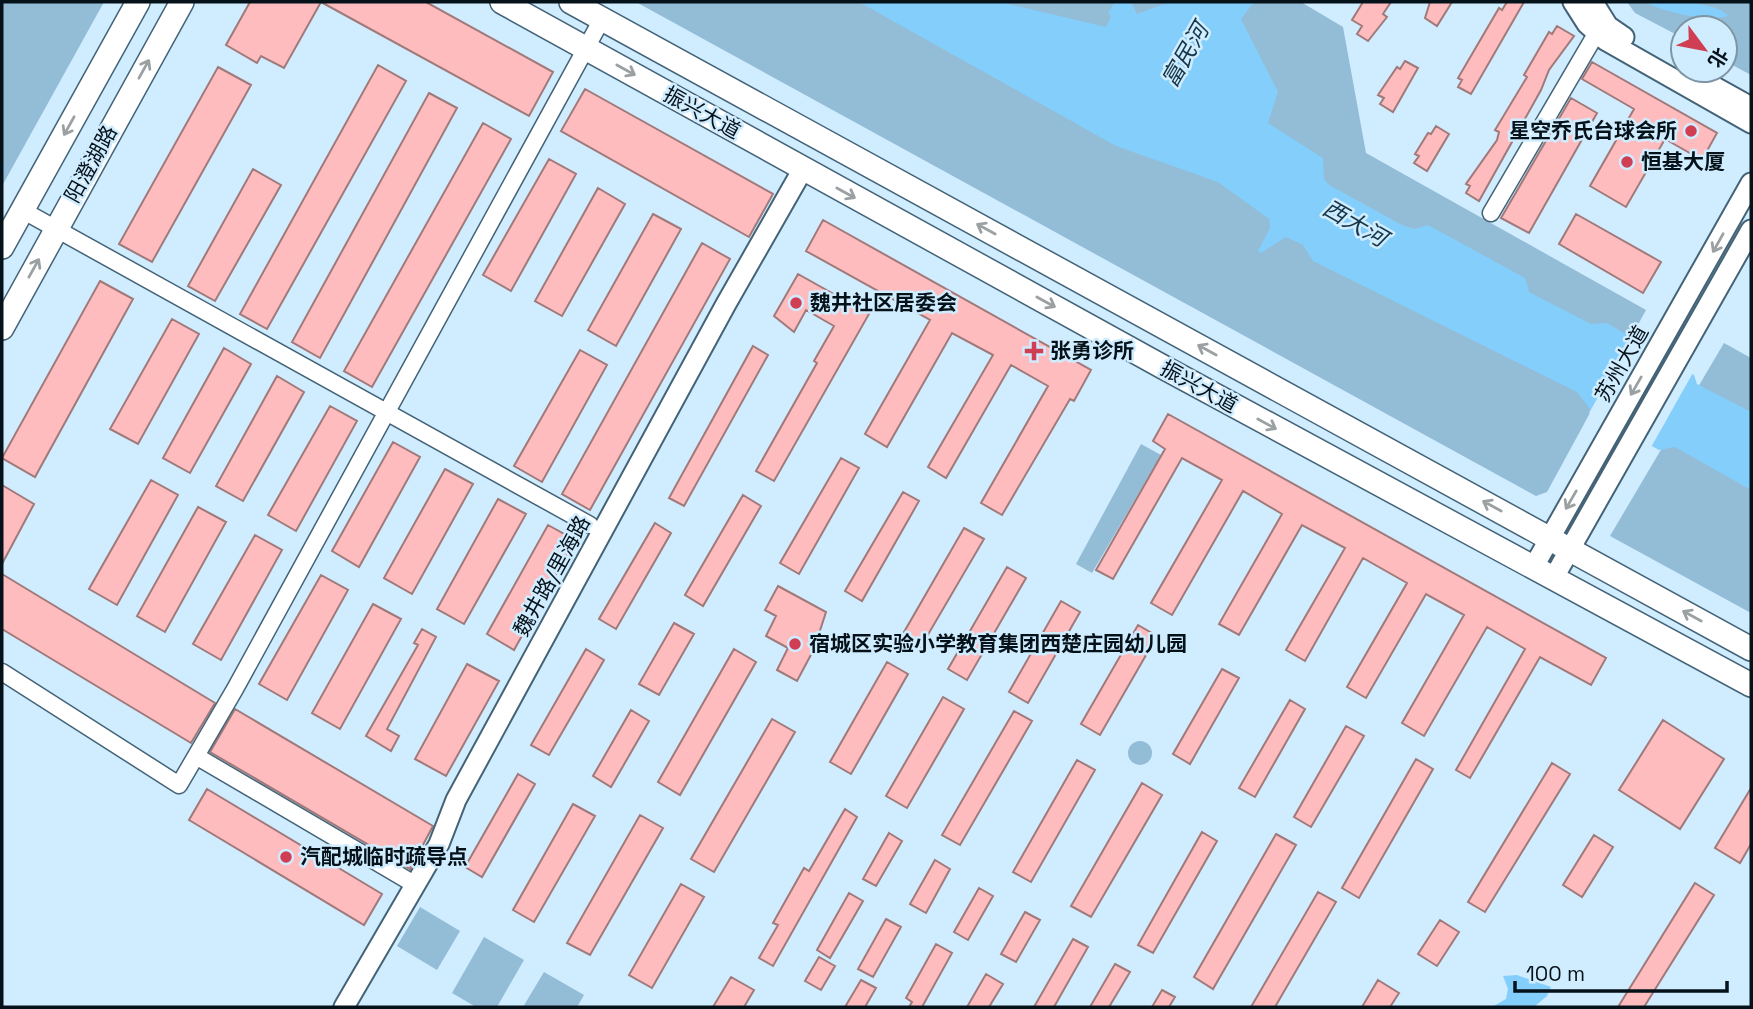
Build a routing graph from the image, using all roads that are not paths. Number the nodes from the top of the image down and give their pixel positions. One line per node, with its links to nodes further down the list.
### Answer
1 (138, 2): 16 (main road, 阳澄湖路, one-way to 16)
2 (182, 2): 18 (main road, 阳澄湖路, one-way to 2)
3 (502, 2): 9 (main road, 振兴大道)
4 (571, 2): 7 (main road, 振兴大道)
5 (1573, 2): 8 (street)
6 (1593, 2): 8 (street)
7 (602, 19): 9 (street); 24 (main road, 振兴大道, one-way to 7)
8 (1600, 27): 10 (street); 13 (street); 17 (street)
9 (586, 48): 14 (main road, 振兴大道, one-way to 14); 22 (street)
10 (1669, 62)
11 (1709, 84): 12 (street)
12 (1751, 107)
13 (1751, 123)
14 (803, 169): 26 (main road, 振兴大道, one-way to 26); 31 (street, 魏井路/里海路)
15 (1751, 183): 24 (street, 苏州大道, one-way to 24)
16 (22, 210): 18 (street); 20 (main road, 阳澄湖路)
17 (1490, 214)
18 (55, 229): 21 (main road, 阳澄湖路, one-way to 18); 22 (street)
19 (1751, 230): 25 (street)
20 (2, 247)
21 (2, 328)
22 (387, 413): 23 (street); 30 (street)
23 (590, 525)
24 (1549, 537): 25 (main road, 振兴大道); 26 (street, 苏州大道)
25 (1570, 548): 26 (street); 27 (main road, 振兴大道, one-way to 25)
26 (1543, 574): 29 (main road, 振兴大道)
27 (1751, 649)
28 (2, 672): 30 (street)
29 (1751, 685)
30 (196, 757): 31 (street)
31 (414, 884): 32 (street, 魏井路/里海路)
32 (344, 1007)

